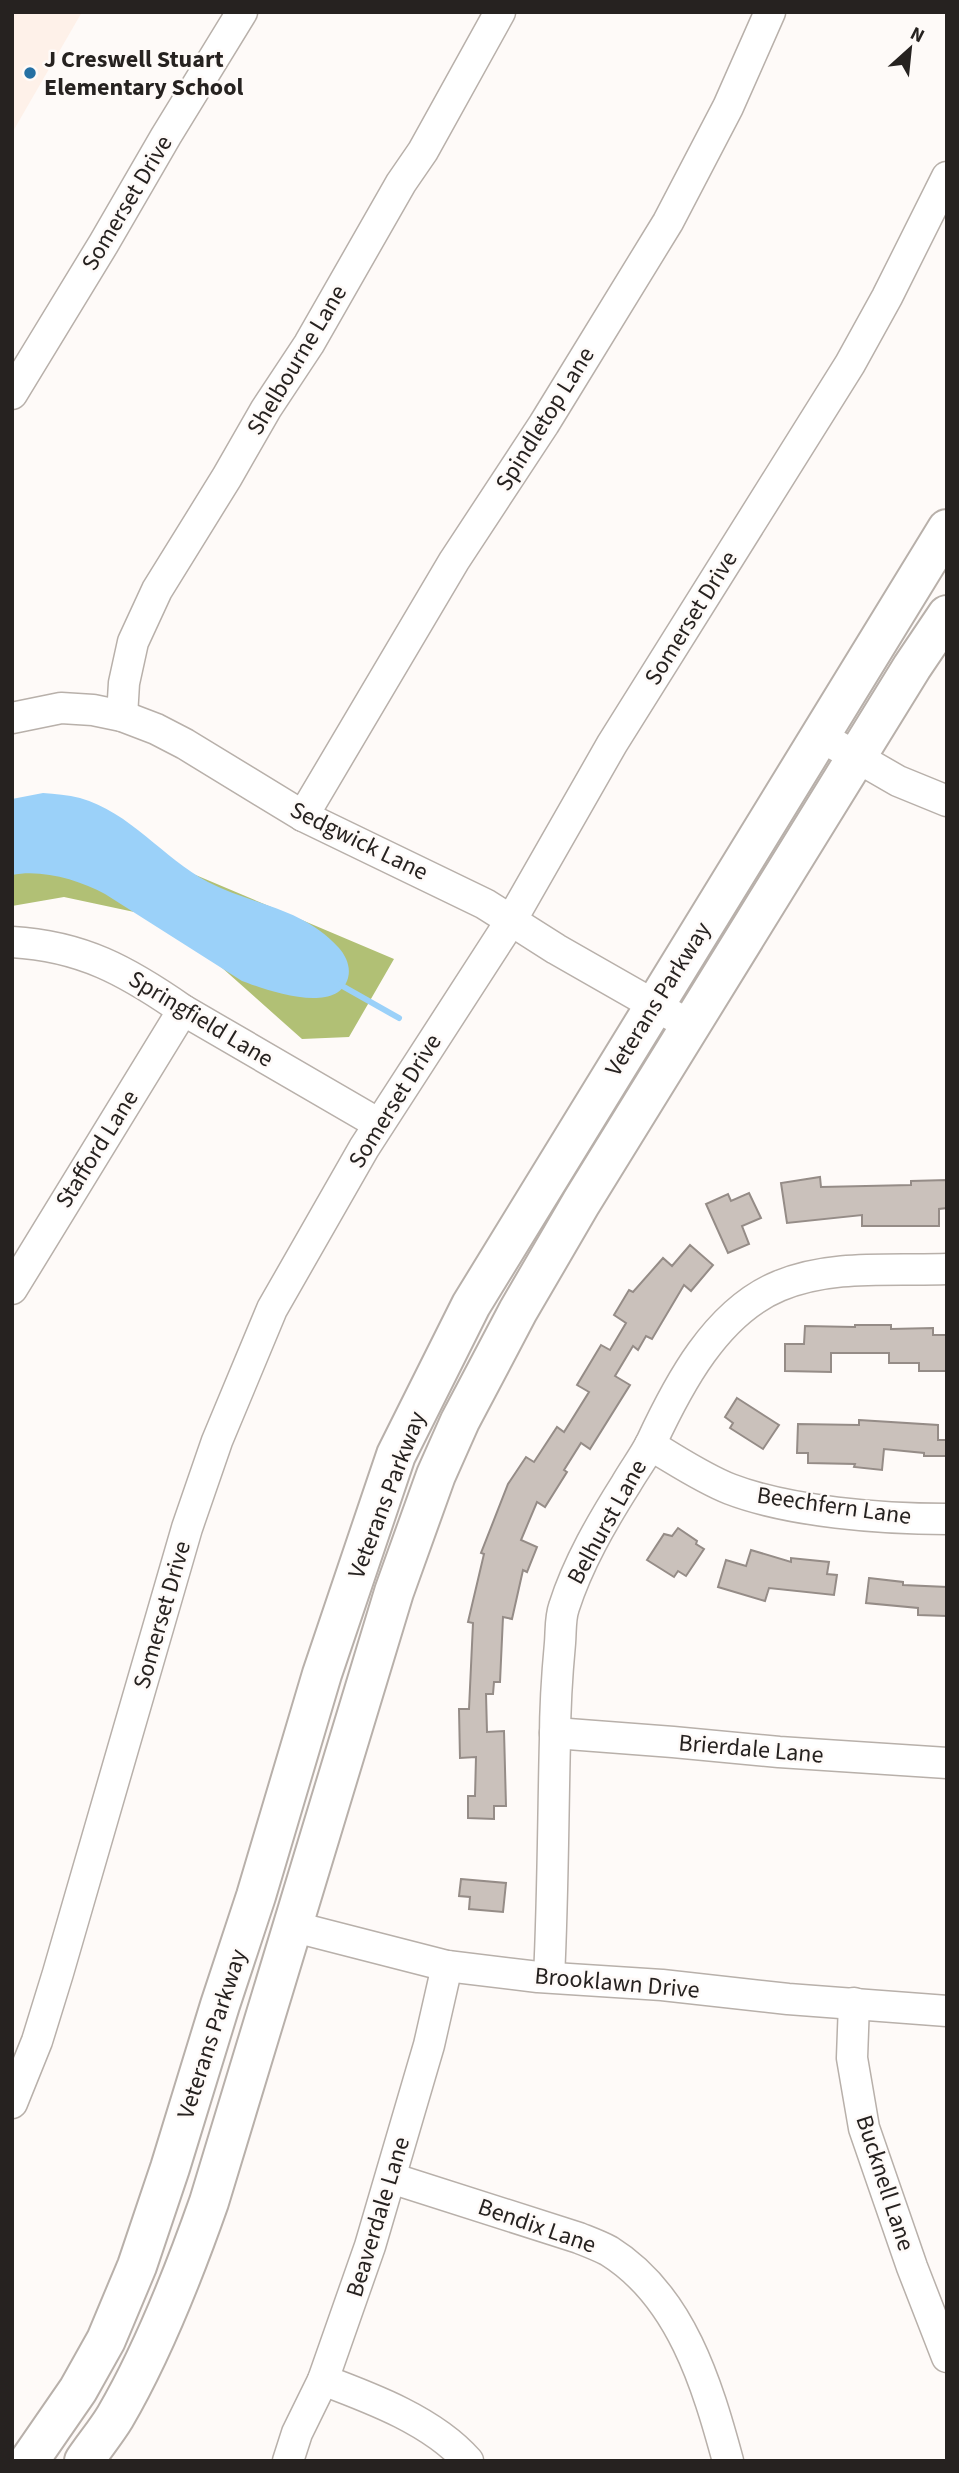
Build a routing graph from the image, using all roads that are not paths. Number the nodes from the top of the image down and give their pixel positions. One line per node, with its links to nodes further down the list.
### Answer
1 (242, 12): 5 (street, Somerset Drive)
2 (500, 12): 8 (street, Shelbourne Lane)
3 (770, 12): 13 (street, Spindletop Lane)
4 (947, 177): 14 (street, Somerset Drive)
5 (16, 380)
6 (947, 529): 10 (main road, Veterans Parkway)
7 (947, 614): 11 (main road, Veterans Parkway)
8 (122, 716): 9 (street, Sedgwick Lane); 13 (street, Sedgwick Lane)
9 (12, 718)
10 (820, 736): 11 (street); 16 (main road, Veterans Parkway)
11 (857, 758): 12 (street); 18 (main road, Veterans Parkway)
12 (947, 801)
13 (303, 816): 14 (street, Sedgwick Lane)
14 (512, 919): 16 (street, Sedgwick Lane); 19 (street, Somerset Drive)
15 (12, 942): 17 (street, Springfield Lane)
16 (655, 1004): 18 (street, Sedgwick Lane); 35 (main road, Veterans Parkway)
17 (183, 1010): 19 (street, Springfield Lane); 21 (street, Stafford Lane)
18 (691, 1026): 26 (main road, Veterans Parkway)
19 (379, 1124): 31 (street, Somerset Drive)
20 (947, 1269): 22 (street, Belhurst Lane)
21 (12, 1289)
22 (650, 1445): 23 (street, Beechfern Lane); 24 (street, Belhurst Lane)
23 (947, 1519)
24 (555, 1734): 25 (street, Brierdale Lane); 28 (street, Belhurst Lane)
25 (947, 1763)
26 (291, 1926): 27 (street, Brooklawn Drive); 36 (main road, Veterans Parkway)
27 (447, 1966): 28 (street, Brooklawn Drive); 32 (street, Beaverdale Lane)
28 (549, 1977): 29 (street, Brooklawn Drive)
29 (854, 2003): 30 (street, Brooklawn Drive); 33 (street, Bucknell Lane)
30 (947, 2011)
31 (12, 2103)
32 (391, 2178): 34 (street, Beaverdale Lane); 39 (street, Bendix Lane)
33 (947, 2357)
34 (323, 2380): 37 (street, Beaverdale Lane); 38 (street)
35 (29, 2461)
36 (84, 2461)
37 (288, 2461)
38 (467, 2461)
39 (728, 2461)

